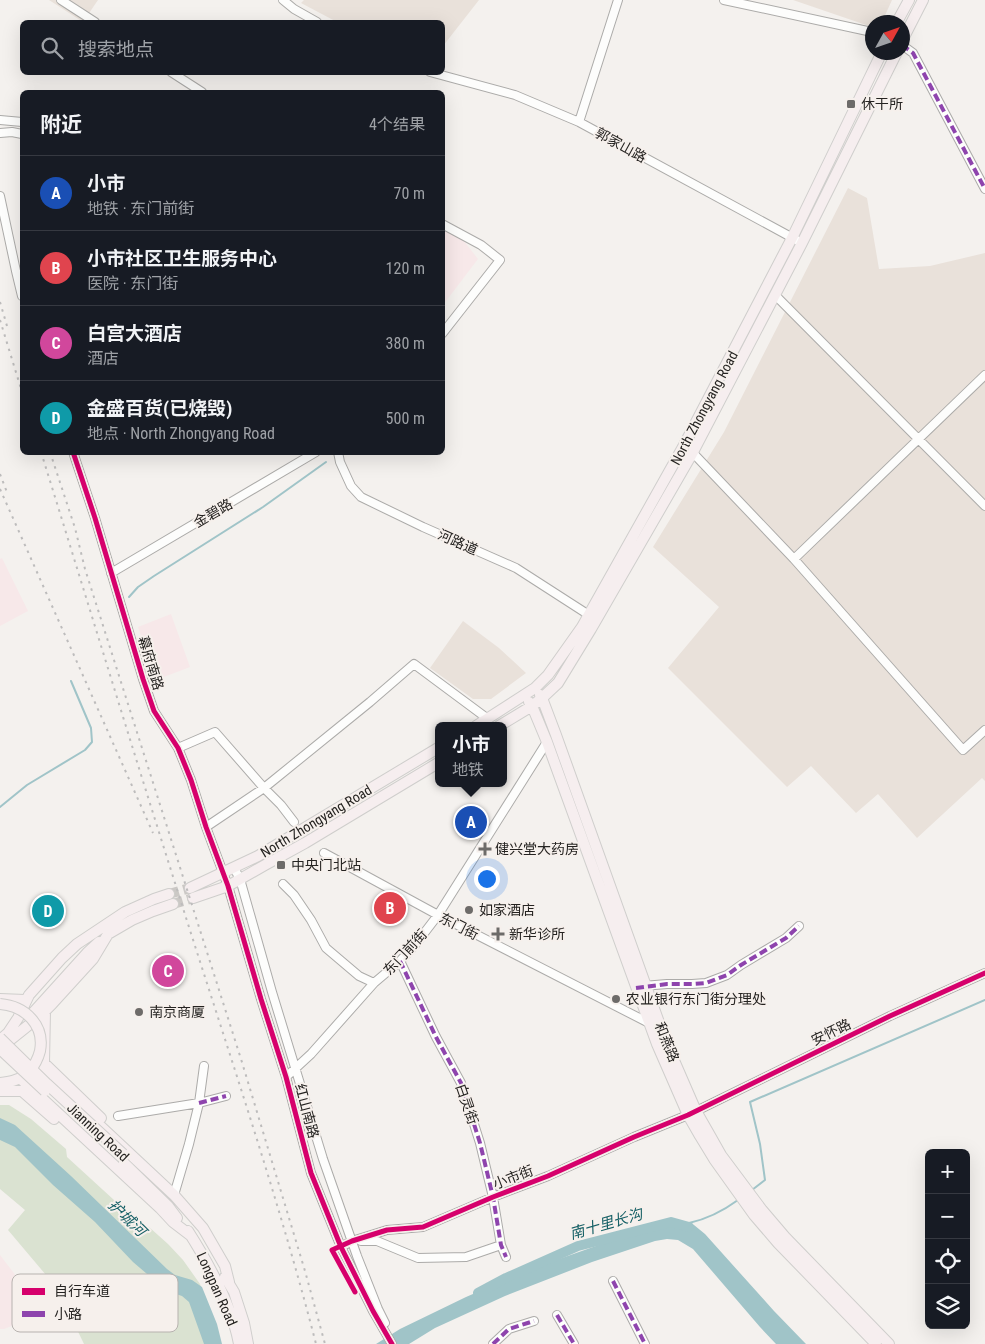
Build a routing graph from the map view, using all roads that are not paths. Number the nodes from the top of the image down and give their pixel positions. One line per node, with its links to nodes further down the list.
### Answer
1 (60, 0): 8 (street)
2 (283, 0): 9 (street)
3 (618, 0): 20 (street)
4 (724, 0): 11 (street)
5 (909, 0): 7 (main road)
6 (923, 0): 10 (main road)
7 (901, 15)
8 (92, 20)
9 (313, 20)
10 (910, 27)
11 (865, 30)
12 (910, 50): 23 (street)
13 (878, 60): 26 (main road, North Zhongyang Road)
14 (893, 60): 26 (main road, North Zhongyang Road)
15 (176, 75): 17 (street)
16 (441, 75): 20 (street, 郭家山路)
17 (199, 90)
18 (0, 120): 19 (street)
19 (20, 122)
20 (579, 122): 26 (street, 郭家山路)
21 (0, 133): 22 (street)
22 (20, 134)
23 (985, 189)
24 (0, 196): 27 (street)
25 (445, 226): 29 (street)
26 (797, 241): 28 (main road, North Zhongyang Road); 39 (main road, North Zhongyang Road)
27 (20, 288)
28 (775, 294): 31 (street); 32 (main road, North Zhongyang Road)
29 (445, 330)
30 (985, 375): 31 (street)
31 (919, 439): 36 (street); 37 (street)
32 (692, 453): 37 (street); 39 (main road, North Zhongyang Road)
33 (74, 455): 38 (street, 幕府南路)
34 (311, 455): 38 (street, 金碧路)
35 (339, 455): 39 (street, 河路道)
36 (985, 506)
37 (794, 559): 47 (street)
38 (111, 573): 49 (street, 幕府南路)
39 (592, 617): 40 (main road, North Zhongyang Road); 42 (main road, North Zhongyang Road)
40 (535, 688): 41 (main road, North Zhongyang Road); 42 (main road, 和燕路)
41 (524, 695): 43 (main road, 和燕路); 44 (main road, North Zhongyang Road)
42 (542, 698): 43 (main road, North Zhongyang Road); 68 (main road, 和燕路)
43 (532, 706): 46 (main road, North Zhongyang Road); 48 (main road, 和燕路)
44 (488, 719): 45 (main road, North Zhongyang Road); 52 (street)
45 (483, 722)
46 (506, 722)
47 (985, 730)
48 (547, 742): 62 (street, 东门前街); 68 (main road, 和燕路)
49 (178, 748): 52 (street); 54 (street, 幕府南路)
50 (435, 750): 56 (main road, North Zhongyang Road)
51 (435, 765): 58 (main road, North Zhongyang Road)
52 (264, 788): 53 (street); 54 (street)
53 (294, 822)
54 (206, 827): 57 (street, 幕府南路)
55 (324, 853): 62 (street, 东门街)
56 (234, 868): 57 (main road, North Zhongyang Road); 58 (street)
57 (224, 873): 60 (street, 红山南路); 60 (main road, North Zhongyang Road)
58 (240, 879): 60 (main road, North Zhongyang Road); 78 (street)
59 (283, 884): 67 (street, 东门前街)
60 (228, 886): 79 (street, 红山南路)
61 (171, 900): 64 (main road)
62 (438, 915): 65 (street, 东门前街); 73 (street, 东门街)
63 (799, 926): 68 (street)
64 (105, 931): 71 (main road); 71 (main road); 72 (main road)
65 (400, 961): 67 (street, 东门前街); 89 (street, 白灵街)
66 (985, 973): 85 (street, 安怀路)
67 (374, 983): 78 (street, 东门前街)
68 (641, 987): 73 (main road, 和燕路); 85 (main road, 和燕路)
69 (0, 999): 71 (main road)
70 (0, 1004): 71 (main road, bridge)
71 (26, 1008): 74 (main road); 76 (main road, bridge)
72 (45, 1011): 75 (main road); 87 (main road)
73 (649, 1023): 85 (main road, 和燕路)
74 (0, 1039): 90 (main road, Jianning Road, bridge)
75 (0, 1049): 90 (main road, Jianning Road, bridge)
76 (36, 1063): 80 (main road, bridge); 87 (main road)
77 (204, 1066): 84 (street)
78 (296, 1068): 79 (street, 东门前街); 92 (street)
79 (286, 1077): 94 (street, 红山南路)
80 (20, 1078): 81 (main road); 88 (main road)
81 (0, 1083)
82 (0, 1091): 88 (main road)
83 (226, 1096): 84 (street)
84 (199, 1103): 86 (street); 90 (street)
85 (692, 1113): 89 (street, 小市街); 108 (main road, 和燕路); 109 (main road, 和燕路)
86 (118, 1116)
87 (142, 1164): 90 (main road, Longpan Road)
88 (130, 1181): 91 (main road)
89 (493, 1197): 92 (street, 小市街); 93 (street, 白灵街)
90 (172, 1201): 91 (main road, Jianning Road); 97 (main road, Longpan Road)
91 (192, 1231): 97 (main road, Longpan Road); 101 (main road, Longpan Road)
92 (352, 1241): 93 (street); 94 (street, 小市街); 98 (street)
93 (502, 1245): 95 (street, 白灵街)
94 (341, 1247): 98 (street, 红山南路)
95 (506, 1257)
96 (613, 1281): 107 (street)
97 (229, 1282): 102 (main road, Longpan Road)
98 (376, 1310): 103 (street, 红山南路); 104 (street)
99 (558, 1315): 106 (street)
100 (534, 1321): 105 (street)
101 (239, 1344)
102 (248, 1344)
103 (392, 1344)
104 (397, 1344)
105 (493, 1344)
106 (574, 1344)
107 (646, 1344)
108 (876, 1344)
109 (889, 1344)

